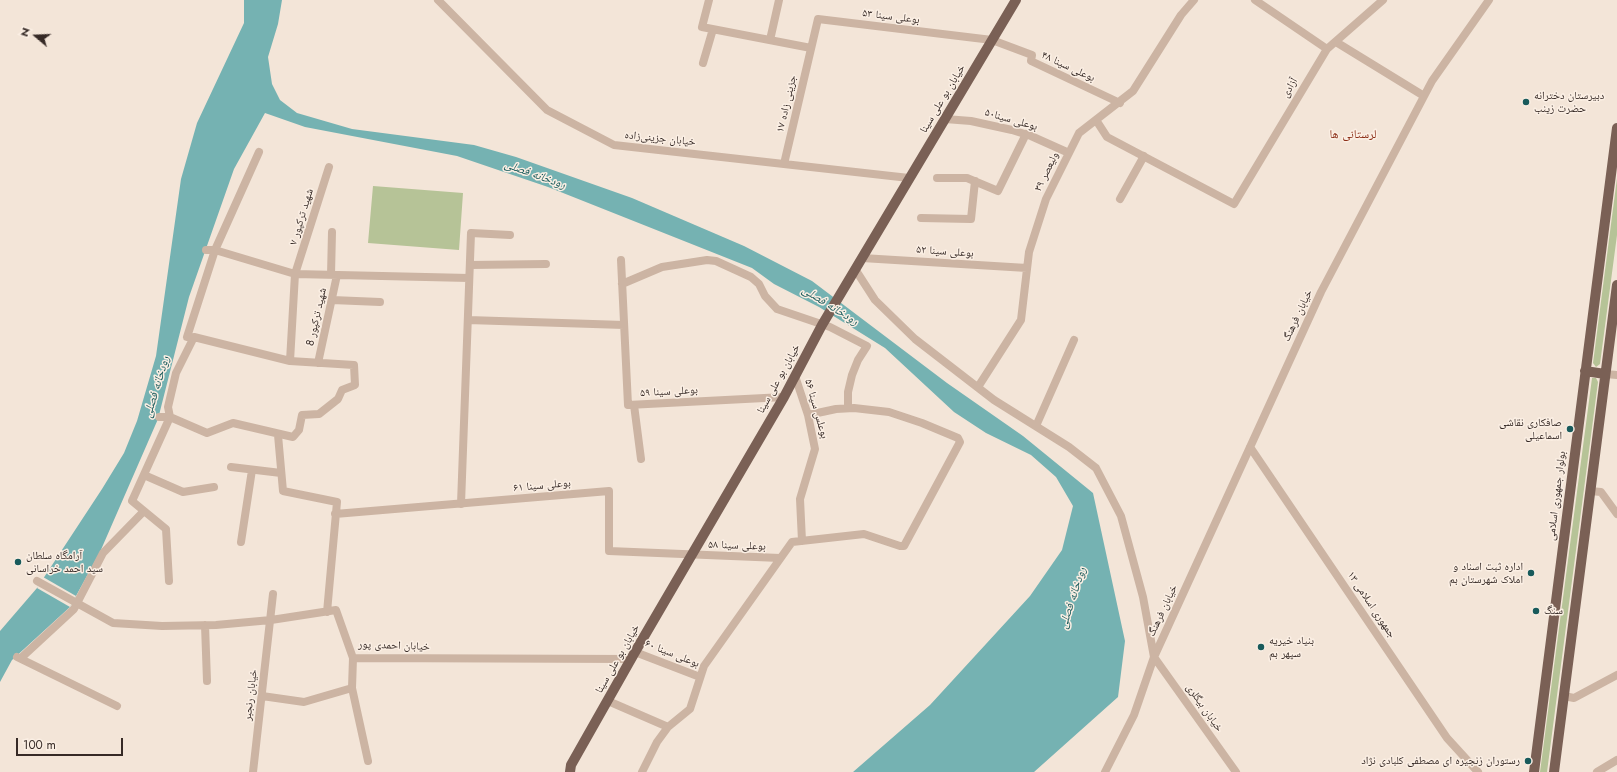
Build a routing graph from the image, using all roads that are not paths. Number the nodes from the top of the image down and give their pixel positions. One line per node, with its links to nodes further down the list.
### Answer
1 (438, 0): 25 (street, خیابان جزینی‌زاده)
2 (709, 0): 9 (street)
3 (779, 0): 10 (street)
4 (1016, 0): 11 (main road, خیابان بو علی سینا)
5 (1194, 0): 17 (street, ولیعصر ۳۹)
6 (1255, 0): 14 (street)
7 (1383, 0): 12 (street, آزادی)
8 (1489, 0): 16 (street, خیابان فرهنگ)
9 (713, 29): 10 (street); 15 (street)
10 (770, 40): 13 (street)
11 (992, 40): 13 (street, بوعلی سینا ۵۳); 17 (street, بوعلی سینا ۴۸); 18 (main road, خیابان بو علی سینا)
12 (1336, 42): 14 (street, آزادی); 16 (street)
13 (811, 48): 25 (street, جزینی زاده ۱۷)
14 (1327, 49): 24 (street, آزادی)
15 (703, 63)
16 (1424, 96): 70 (street, خیابان فرهنگ)
17 (1120, 102): 19 (street, ولیعصر ۳۹)
18 (945, 118): 21 (street, بوعلی سینا۵۰); 27 (main road, خیابان بو علی سینا)
19 (1096, 120): 23 (street, ولیعصر ۳۹); 24 (street)
20 (1617, 128): 57 (main road, بولوار جمهوری اسلامی)
21 (1026, 134): 23 (street, بوعلی سینا۵۰); 29 (street)
22 (259, 152): 35 (street)
23 (1069, 153): 40 (street, ولیعصر ۳۹)
24 (1144, 156): 30 (street)
25 (784, 164): 27 (street, خیابان جزینی‌زاده)
26 (329, 167): 42 (street, شهید ترکپور ۷)
27 (909, 178): 36 (main road, خیابان بو علی سینا)
28 (938, 178): 29 (street)
29 (975, 181): 31 (street)
30 (1120, 199)
31 (921, 218)
32 (332, 232): 43 (street, شهید ترکپور 8)
33 (510, 235): 39 (street)
34 (206, 250): 35 (street)
35 (216, 250): 42 (street); 53 (street)
36 (862, 258): 40 (street, بوعلی سینا ۵۲); 41 (main road, خیابان بو علی سینا)
37 (621, 260): 45 (street, بوعلی سینا ۵۹)
38 (546, 264): 39 (street)
39 (470, 265): 44 (street)
40 (1027, 268): 61 (street, ولیعصر ۳۹)
41 (856, 269): 51 (main road, خیابان بو علی سینا); 61 (street)
42 (295, 274): 43 (street); 55 (street, شهید ترکپور ۷)
43 (334, 275): 44 (street); 47 (street, شهید ترکپور 8)
44 (470, 278): 49 (street)
45 (622, 284): 50 (street, بوعلی سینا ۵۹); 51 (street)
46 (1617, 286): 52 (main road)
47 (332, 300): 48 (street); 56 (street, شهید ترکپور 8)
48 (380, 302)
49 (468, 320): 50 (street); 78 (street)
50 (624, 325): 63 (street, بوعلی سینا ۵۹)
51 (822, 325): 60 (main road, خیابان بو علی سینا); 64 (street)
52 (1614, 333): 58 (main road)
53 (187, 337): 55 (street); 67 (street)
54 (1074, 340): 68 (street)
55 (290, 362): 56 (street)
56 (318, 363): 69 (street)
57 (1585, 371): 58 (main road); 114 (main road, بولوار جمهوری اسلامی)
58 (1606, 374): 59 (street); 77 (main road)
59 (1617, 375)
60 (795, 376): 62 (main road, خیابان بو علی سینا); 65 (street, بوعلس سینا ۵۶)
61 (978, 387): 68 (street)
62 (784, 397): 63 (street, بوعلی سینا ۵۹); 85 (main road, خیابان بو علی سینا)
63 (634, 405): 71 (street)
64 (848, 408): 65 (street); 83 (street)
65 (808, 415): 83 (street, بوعلس سینا ۵۶)
66 (158, 417): 67 (street)
67 (170, 417): 69 (street); 75 (street)
68 (1036, 426): 95 (street)
69 (278, 435): 74 (street)
70 (1250, 447): 95 (street, خیابان فرهنگ); 113 (street, جمهوری اسلامی ۱۳)
71 (641, 459)
72 (231, 468): 73 (street)
73 (252, 470): 74 (street); 84 (street)
74 (281, 472): 81 (street)
75 (144, 475): 76 (street); 80 (street)
76 (214, 487)
77 (1590, 491): 79 (street); 102 (main road)
78 (460, 504): 81 (street, بوعلی سینا ۶۱); 85 (street, بوعلی سینا ۶۱)
79 (1615, 505): 82 (street)
80 (144, 511): 87 (street); 90 (street)
81 (335, 514): 91 (street)
82 (1617, 514)
83 (802, 541): 86 (street)
84 (241, 542)
85 (692, 556): 86 (street, بوعلی سینا ۵۸); 94 (main road, خیابان بو علی سینا)
86 (780, 558): 98 (street)
87 (168, 581)
88 (38, 582): 90 (street)
89 (273, 594): 92 (street, خیابان رنجبر)
90 (76, 603): 93 (street); 104 (street)
91 (327, 612): 92 (street); 96 (street, خیابان احمدی پور)
92 (270, 620): 93 (street); 101 (street, خیابان رنجبر)
93 (205, 625): 99 (street)
94 (633, 655): 96 (street, خیابان احمدی پور); 98 (street, بوعلی سینا ۶۰); 103 (main road, خیابان بو علی سینا)
95 (1154, 657): 111 (street, خیابان فرهنگ); 112 (street, خیابان بیگلری)
96 (354, 658): 100 (street)
97 (1617, 675): 102 (street)
98 (700, 677): 105 (street)
99 (207, 682)
100 (352, 688): 101 (street); 107 (street)
101 (262, 696): 108 (street, خیابان رنجبر)
102 (1564, 696): 115 (main road)
103 (608, 701): 105 (street); 109 (main road, خیابان بو علی سینا)
104 (117, 706)
105 (668, 727): 110 (street)
106 (1617, 760): 116 (street)
107 (368, 761)
108 (253, 772)
109 (570, 772)
110 (642, 772)
111 (1105, 772)
112 (1236, 772)
113 (1478, 772)
114 (1534, 772)
115 (1554, 772)
116 (1597, 772)

